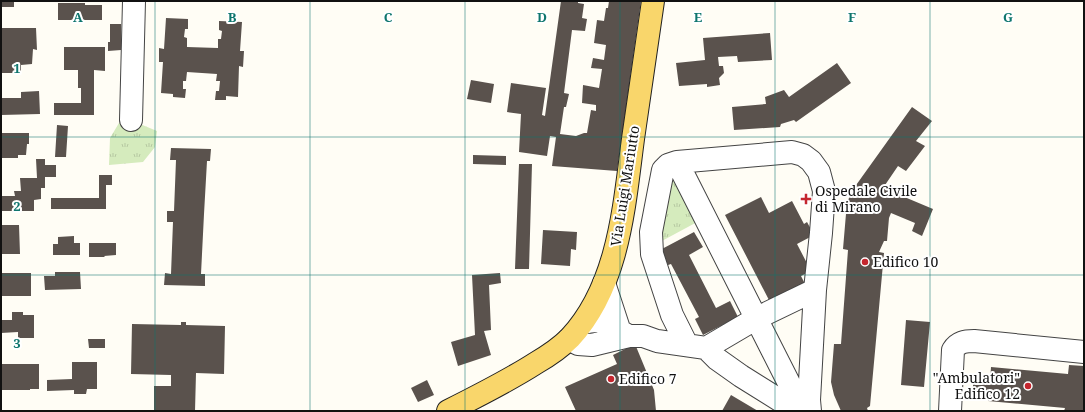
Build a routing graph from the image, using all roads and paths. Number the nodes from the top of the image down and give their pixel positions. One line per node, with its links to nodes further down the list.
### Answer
1 (134, 1): 3 (street)
2 (653, 1): 5 (main road, Via Luigi Mariutto)
3 (131, 120)
4 (677, 162): 6 (street); 7 (street); 8 (street)
5 (604, 283): 9 (main road, Via Luigi Mariutto); 10 (street)
6 (815, 290): 8 (street); 16 (street)
7 (672, 315): 10 (street); 11 (street)
8 (757, 318): 11 (street); 15 (street)
9 (576, 331): 10 (street); 13 (main road, Via Luigi Mariutto)
10 (631, 335): 11 (street)
11 (697, 346): 14 (street)
12 (1084, 352): 17 (street)
13 (448, 411)
14 (797, 411)
15 (805, 411)
16 (810, 411)
17 (950, 411)

